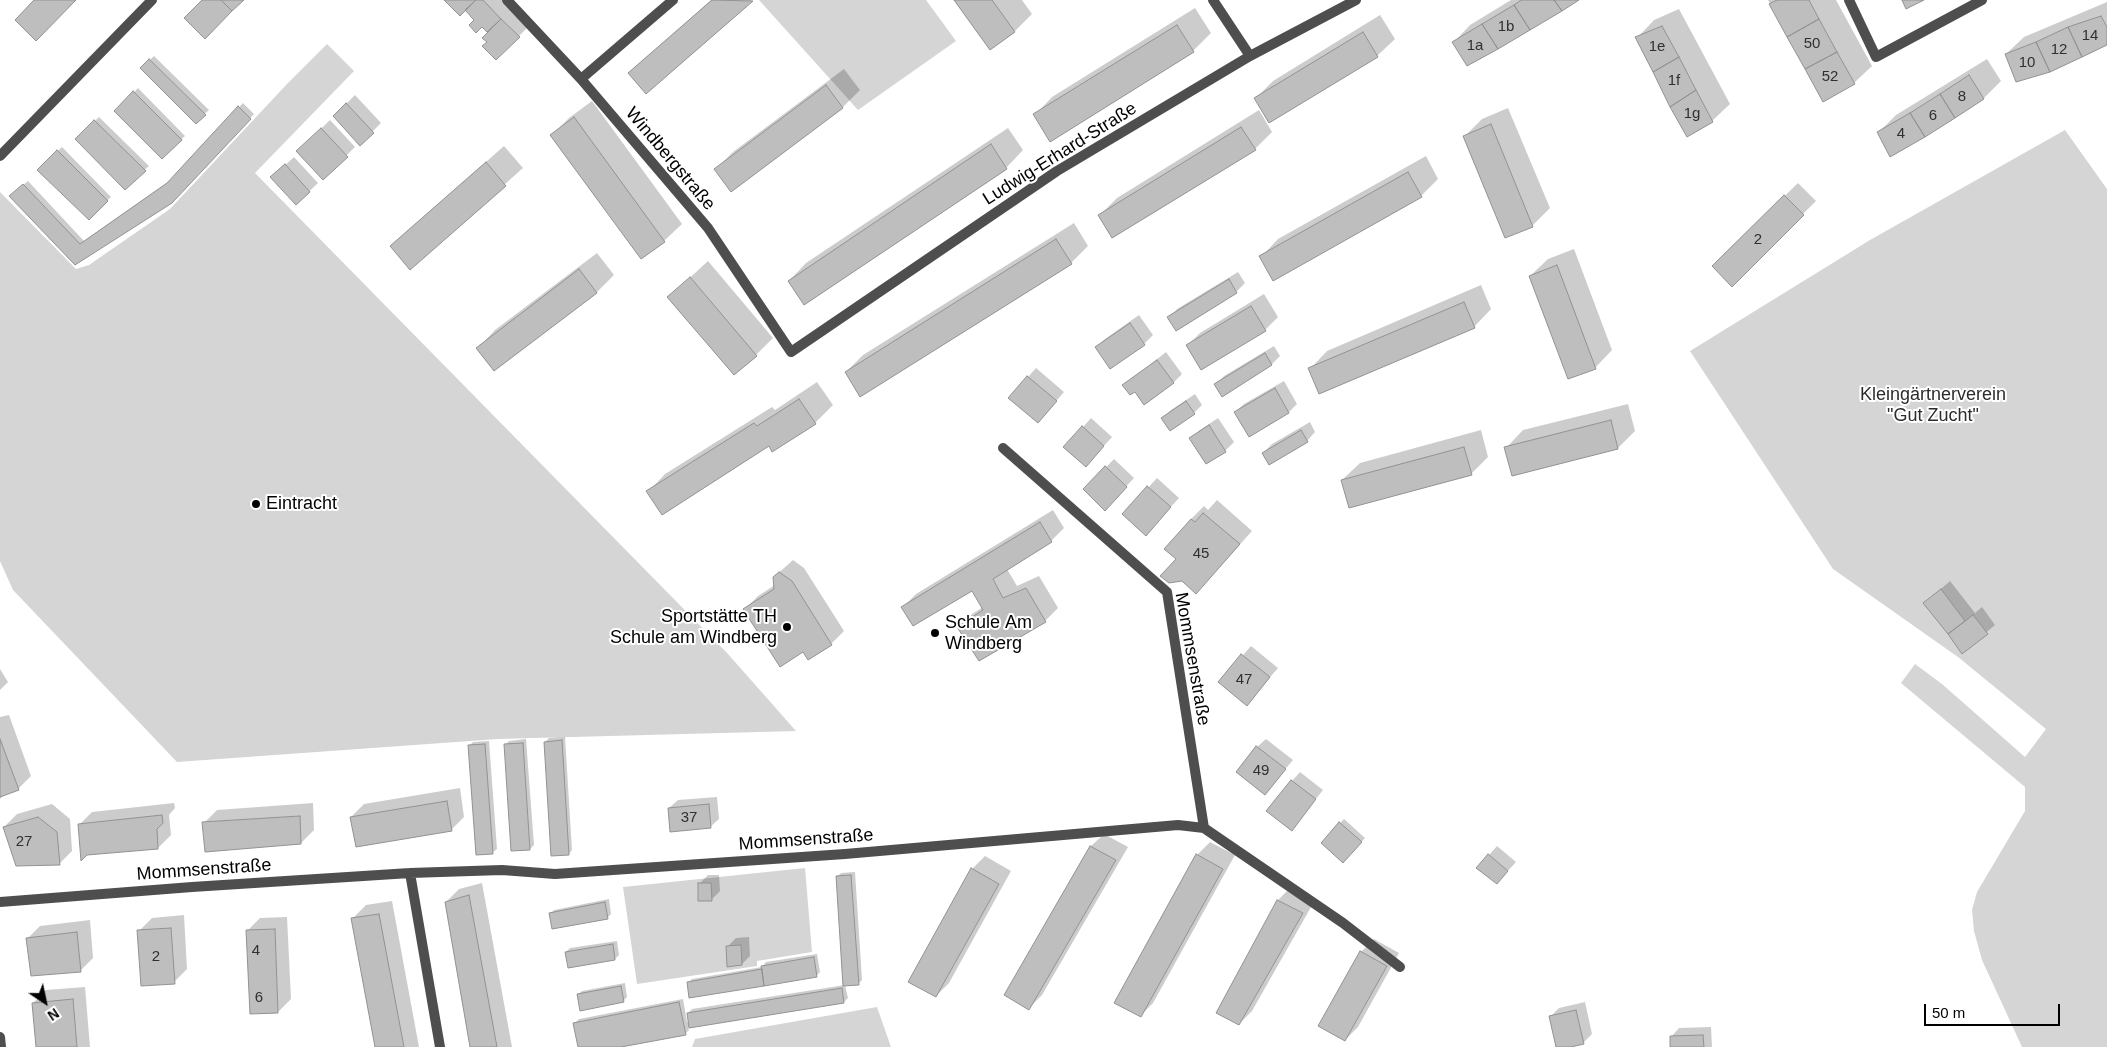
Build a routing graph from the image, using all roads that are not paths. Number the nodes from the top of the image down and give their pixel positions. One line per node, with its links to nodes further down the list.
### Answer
1 (152, 0): 10 (street)
2 (507, 0): 9 (street, Windbergstraße)
3 (674, 0): 9 (street)
4 (1212, 0): 8 (street)
5 (1356, 0): 8 (street, Ludwig-Erhard-Straße)
6 (1850, 0): 7 (street)
7 (1982, 0)
8 (1250, 56): 11 (street, Ludwig-Erhard-Straße)
9 (581, 79): 11 (street, Windbergstraße)
10 (0, 156)
11 (791, 352)
12 (1003, 448): 13 (street, Mommsenstraße)
13 (1204, 828): 14 (street, Mommsenstraße); 16 (street, Mommsenstraße)
14 (410, 873): 15 (street, Mommsenstraße); 19 (street)
15 (0, 902)
16 (1400, 967)
17 (0, 1037): 18 (street)
18 (0, 1047)
19 (440, 1047)

